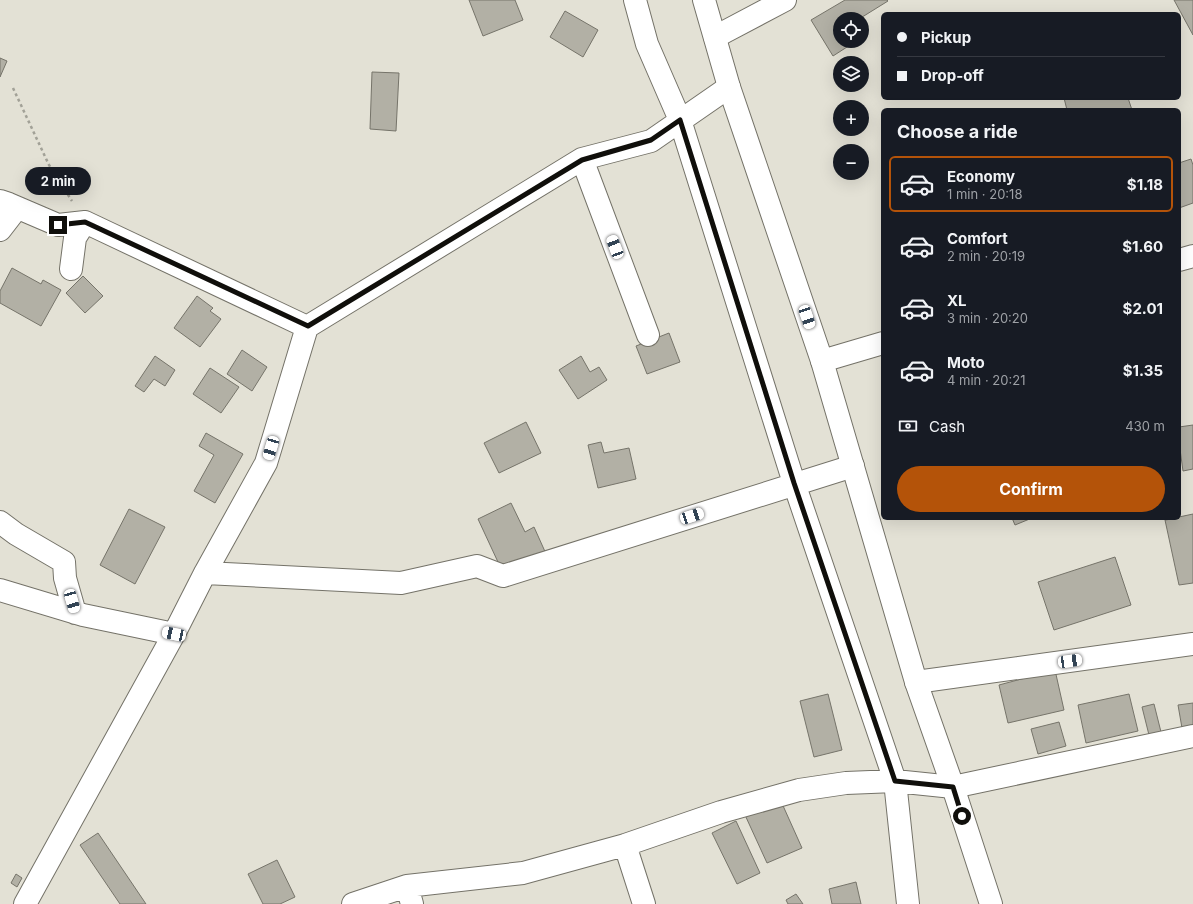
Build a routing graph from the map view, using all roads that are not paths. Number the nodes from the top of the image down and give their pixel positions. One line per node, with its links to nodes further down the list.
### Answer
1 (635, 0): 6 (street)
2 (704, 0): 4 (street)
3 (785, 0): 4 (street)
4 (715, 37): 5 (street)
5 (729, 88): 6 (street); 17 (street)
6 (680, 120): 7 (street); 19 (street)
7 (582, 160): 14 (street); 15 (street)
8 (9, 205): 9 (street); 10 (street)
9 (85, 222): 13 (street); 14 (street)
10 (0, 230)
11 (1193, 256): 12 (street)
12 (1181, 259)
13 (71, 269)
14 (308, 326): 21 (street)
15 (648, 334)
16 (881, 344): 17 (street)
17 (822, 361): 18 (street)
18 (853, 466): 19 (street); 26 (street)
19 (794, 483): 21 (street); 28 (street)
20 (0, 522): 23 (street)
21 (205, 574): 24 (street)
22 (0, 590): 23 (street)
23 (75, 613): 24 (street)
24 (174, 634): 32 (street)
25 (1193, 644): 26 (street)
26 (916, 682): 29 (street)
27 (1193, 736): 29 (street)
28 (895, 781): 29 (street); 30 (street); 35 (street)
29 (953, 787): 36 (street)
30 (625, 845): 31 (street); 34 (street)
31 (410, 895): 33 (street)
32 (25, 904)
33 (353, 904)
34 (644, 904)
35 (908, 904)
36 (991, 904)

